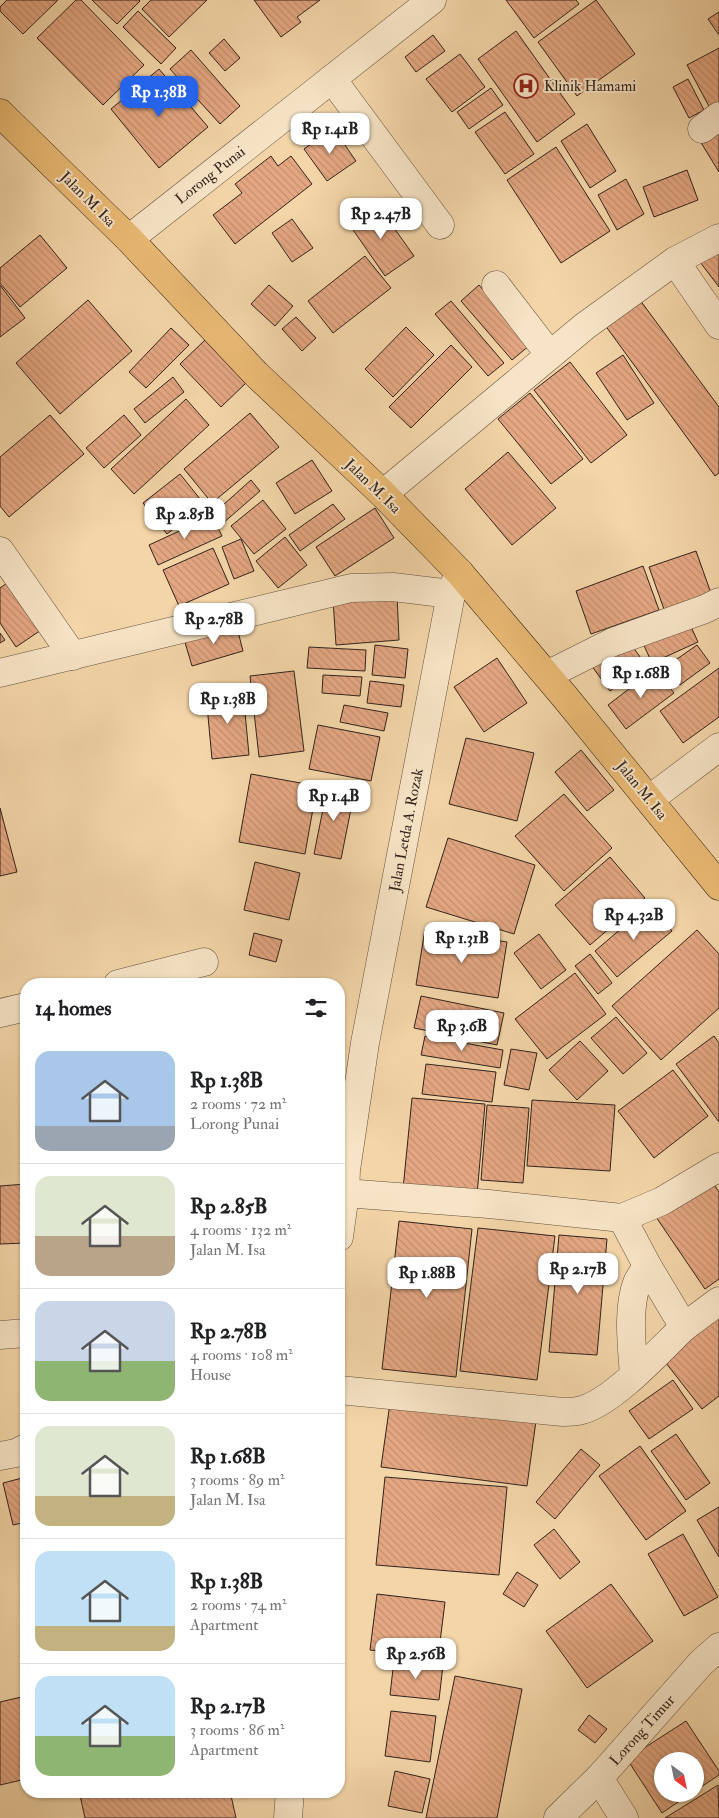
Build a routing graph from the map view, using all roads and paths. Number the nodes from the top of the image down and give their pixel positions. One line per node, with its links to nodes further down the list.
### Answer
1 (432, 0): 2 (street, Lorong Punai)
2 (332, 79): 4 (street); 6 (street, Lorong Punai)
3 (0, 113): 6 (main road, Jalan M. Isa)
4 (440, 225)
5 (719, 238): 7 (street)
6 (128, 239): 11 (main road, Jalan M. Isa)
7 (675, 262): 9 (street); 10 (street)
8 (496, 285): 10 (street)
9 (719, 325)
10 (550, 355): 11 (street)
11 (382, 494): 13 (main road, Jalan M. Isa)
12 (0, 550): 15 (street)
13 (455, 583): 15 (street); 17 (main road, Jalan M. Isa); 25 (street, Jalan Letda A. Rozak)
14 (719, 602): 17 (street)
15 (73, 656): 16 (street)
16 (0, 673)
17 (547, 675): 19 (main road, Jalan M. Isa)
18 (719, 747): 19 (street)
19 (650, 799): 20 (main road, Jalan M. Isa)
20 (719, 886)
21 (204, 962): 22 (street)
22 (141, 978)
23 (20, 1008): 24 (street)
24 (0, 1013)
25 (345, 1165)
26 (719, 1167): 28 (street)
27 (345, 1177): 28 (street)
28 (622, 1218): 29 (street)
29 (648, 1267): 31 (street); 34 (street)
30 (719, 1301): 31 (street)
31 (684, 1327): 34 (street)
32 (20, 1333): 33 (street)
33 (0, 1335)
34 (634, 1375): 35 (street)
35 (345, 1391)
36 (20, 1450): 37 (street)
37 (0, 1456)
38 (719, 1647): 39 (street, Lorong Timur)
39 (599, 1778): 42 (street); 43 (street, Lorong Timur)
40 (289, 1798): 41 (street)
41 (288, 1818)
42 (558, 1818)
43 (624, 1818)

